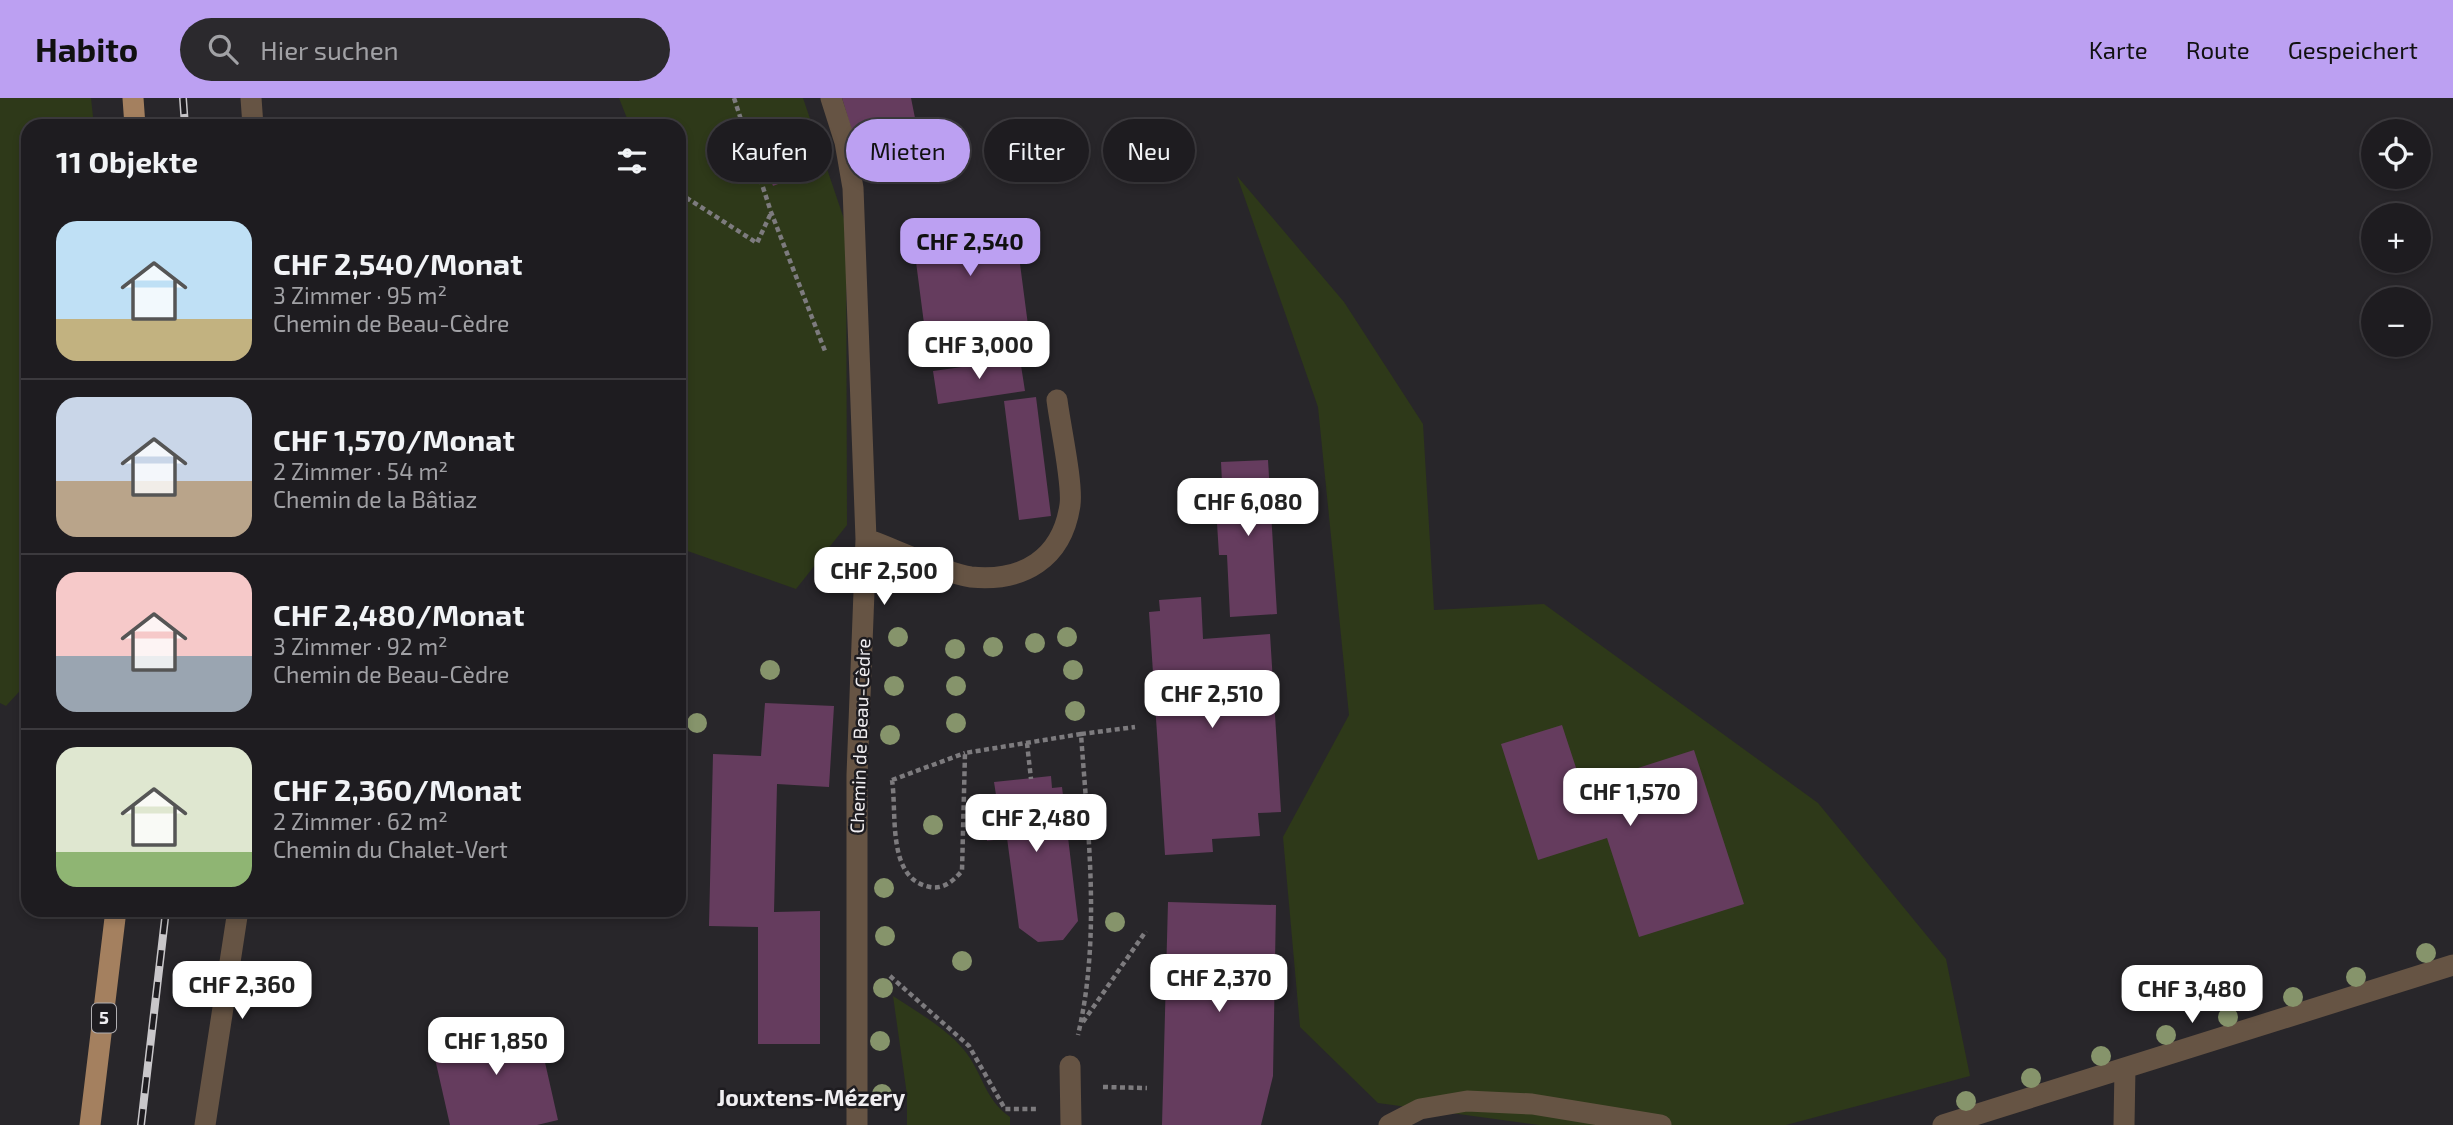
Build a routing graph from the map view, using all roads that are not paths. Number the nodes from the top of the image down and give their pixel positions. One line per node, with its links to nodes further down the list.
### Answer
1 (133, 98): 4 (main road)
2 (251, 98): 5 (street)
3 (831, 98): 7 (street, Chemin de Beau-Cèdre)
4 (134, 119)
5 (252, 119)
6 (1057, 400): 7 (street)
7 (866, 539): 16 (street, Chemin de Beau-Cèdre)
8 (115, 917): 14 (main road, 5)
9 (237, 917): 15 (street)
10 (2453, 965): 11 (street)
11 (2125, 1068): 19 (street); 20 (street)
12 (1070, 1076): 13 (street)
13 (1071, 1117)
14 (90, 1125)
15 (205, 1125)
16 (857, 1125)
17 (1389, 1125): 18 (street)
18 (1661, 1125)
19 (1942, 1125)
20 (2124, 1125)

